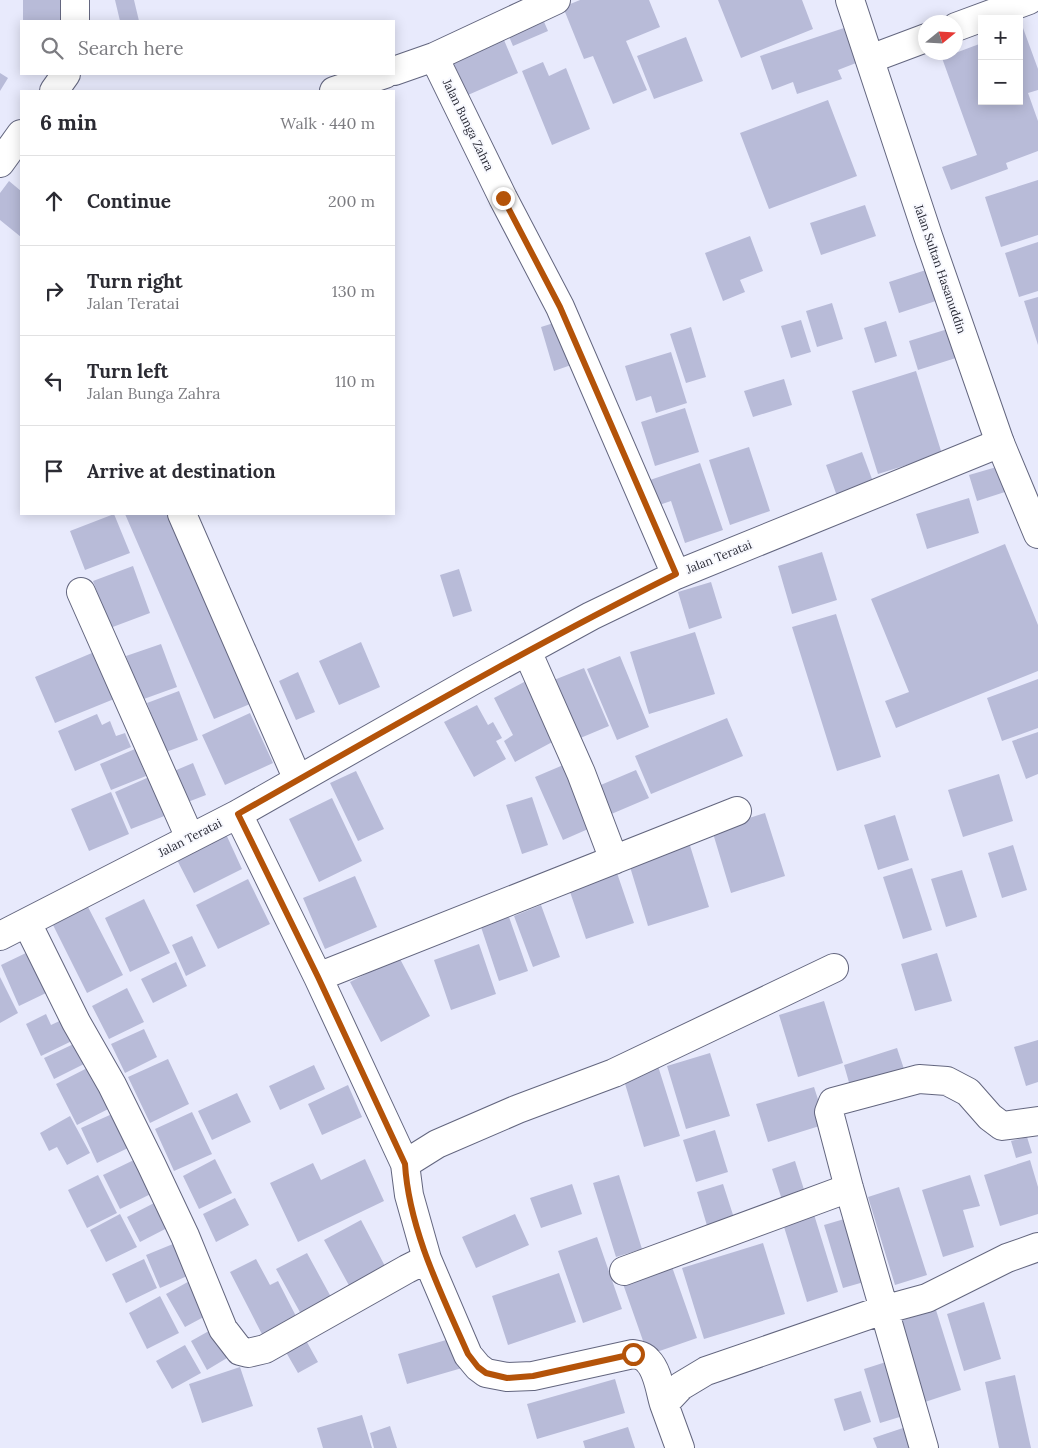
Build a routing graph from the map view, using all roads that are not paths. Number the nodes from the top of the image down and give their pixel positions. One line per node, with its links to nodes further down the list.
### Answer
1 (75, 0): 5 (street)
2 (556, 0): 8 (street)
3 (850, 0): 9 (street, Jalan Sultan Hasanuddin)
4 (1029, 0): 6 (street)
5 (75, 20)
6 (963, 24)
7 (918, 41): 9 (street)
8 (434, 57): 10 (street); 20 (street, Jalan Bunga Zahra)
9 (870, 58): 17 (street, Jalan Sultan Hasanuddin)
10 (395, 71)
11 (65, 75): 13 (street)
12 (382, 75): 14 (street)
13 (55, 90)
14 (337, 90)
15 (20, 135): 16 (street)
16 (0, 163)
17 (1000, 443): 19 (street, Jalan Sultan Hasanuddin); 20 (street, Jalan Teratai)
18 (182, 515): 23 (street)
19 (1038, 534)
20 (676, 574): 22 (street, Jalan Teratai)
21 (81, 592): 26 (street)
22 (527, 651): 23 (street, Jalan Teratai); 27 (street)
23 (298, 780): 25 (street, Jalan Teratai)
24 (737, 811): 27 (street)
25 (238, 814): 26 (street, Jalan Teratai); 31 (street)
26 (190, 838): 28 (street, Jalan Teratai)
27 (614, 860): 31 (street)
28 (27, 923): 29 (street, Jalan Teratai); 36 (street)
29 (0, 936)
30 (834, 968): 33 (street)
31 (318, 977): 33 (street)
32 (1038, 1121): 34 (street)
33 (405, 1164): 36 (street)
34 (849, 1188): 37 (street); 38 (street)
35 (1038, 1247): 38 (street)
36 (427, 1259): 39 (street)
37 (624, 1271)
38 (884, 1310): 39 (street); 41 (street)
39 (664, 1404): 40 (street)
40 (680, 1448)
41 (924, 1448)

